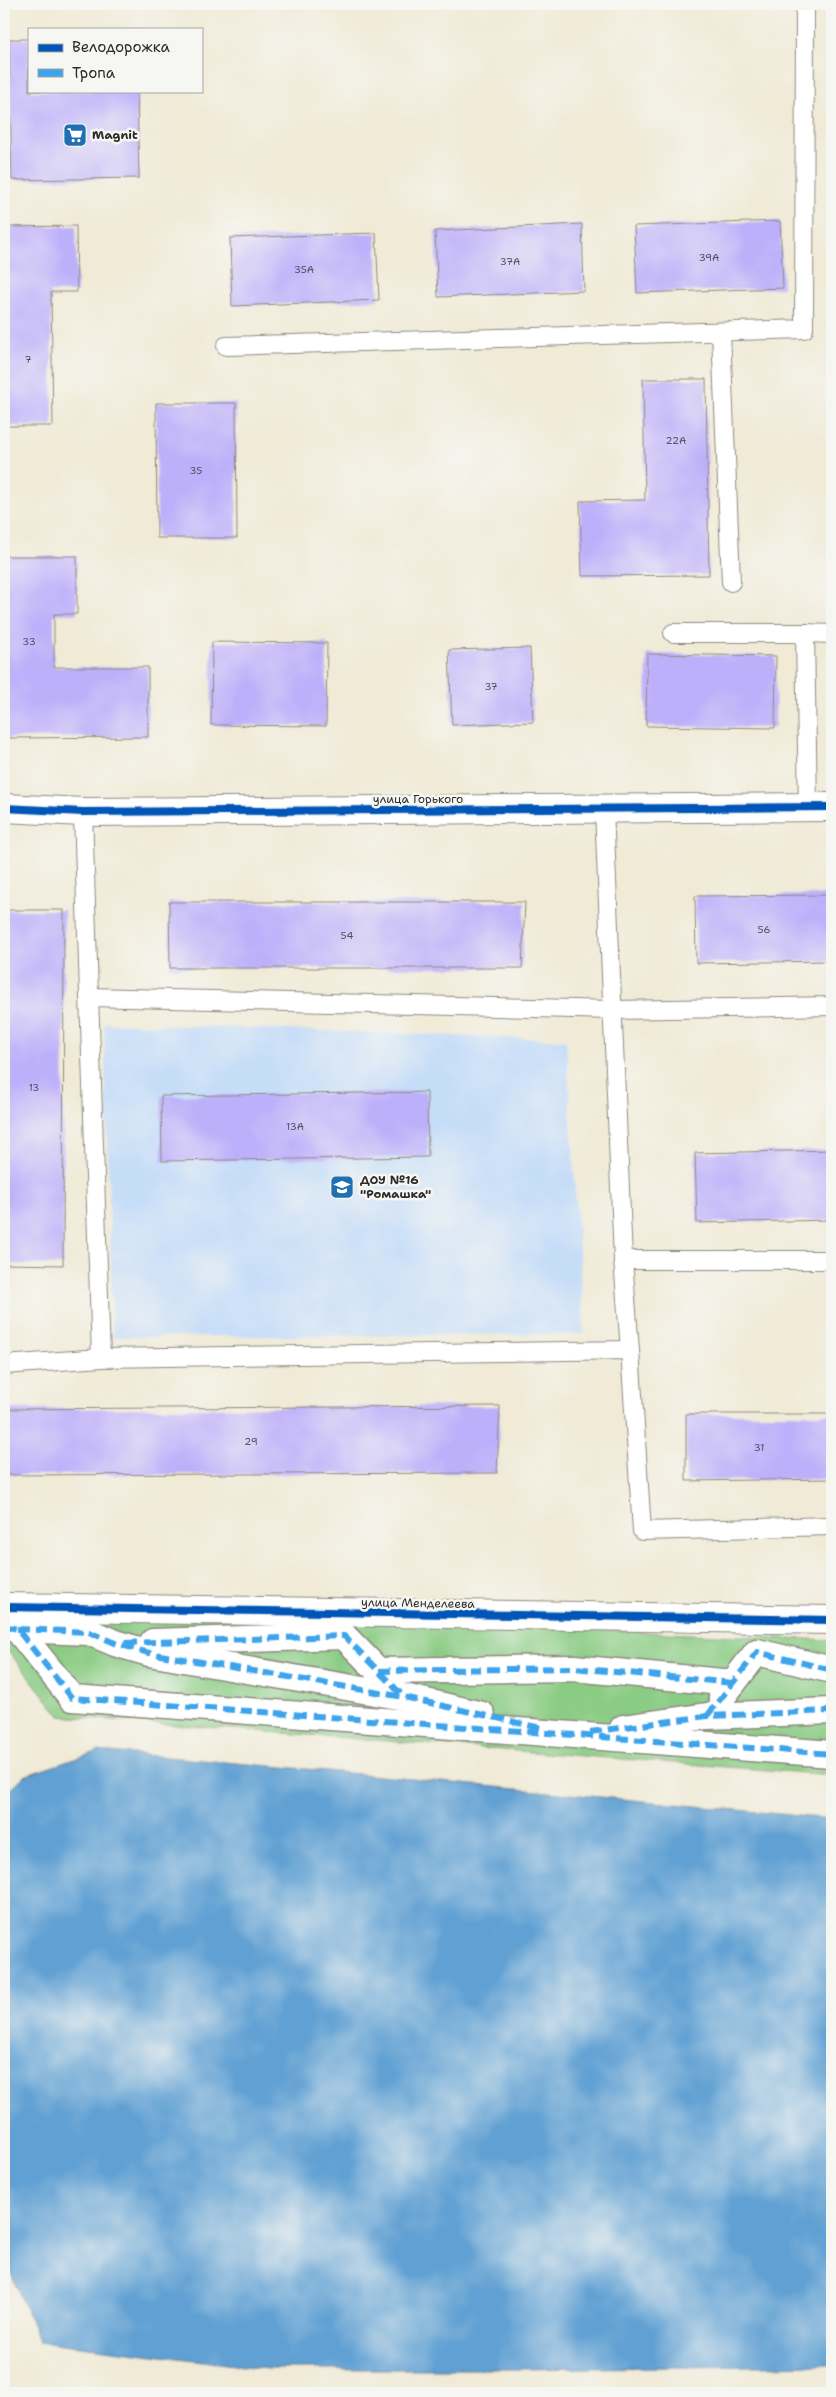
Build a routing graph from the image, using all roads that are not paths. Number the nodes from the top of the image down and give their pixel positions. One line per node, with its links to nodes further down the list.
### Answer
1 (805, 4): 2 (lane)
2 (721, 332): 3 (lane); 4 (lane)
3 (226, 346)
4 (731, 582)
5 (673, 633): 6 (lane)
6 (805, 633): 7 (lane); 8 (lane)
7 (832, 634)
8 (820, 807): 10 (street, улица Горького)
9 (4, 808): 11 (street, улица Горького)
10 (604, 809): 11 (street, улица Горького); 14 (lane)
11 (83, 812): 12 (lane)
12 (89, 997): 14 (lane); 18 (lane)
13 (832, 1006): 14 (lane)
14 (614, 1010): 15 (lane)
15 (624, 1260): 16 (lane); 17 (lane)
16 (832, 1260)
17 (630, 1350): 18 (lane); 20 (lane)
18 (102, 1358): 19 (lane)
19 (4, 1365)
20 (832, 1526)
21 (832, 1620): 22 (street, улица Менделеева)
22 (8, 1621): 23 (street); 30 (street)
23 (115, 1643): 25 (street); 27 (street)
24 (832, 1670): 26 (street)
25 (379, 1671): 26 (street); 27 (street)
26 (733, 1683): 29 (street)
27 (404, 1698): 30 (street)
28 (832, 1711): 29 (street)
29 (707, 1716): 30 (street)
30 (571, 1735): 31 (street)
31 (832, 1754)

